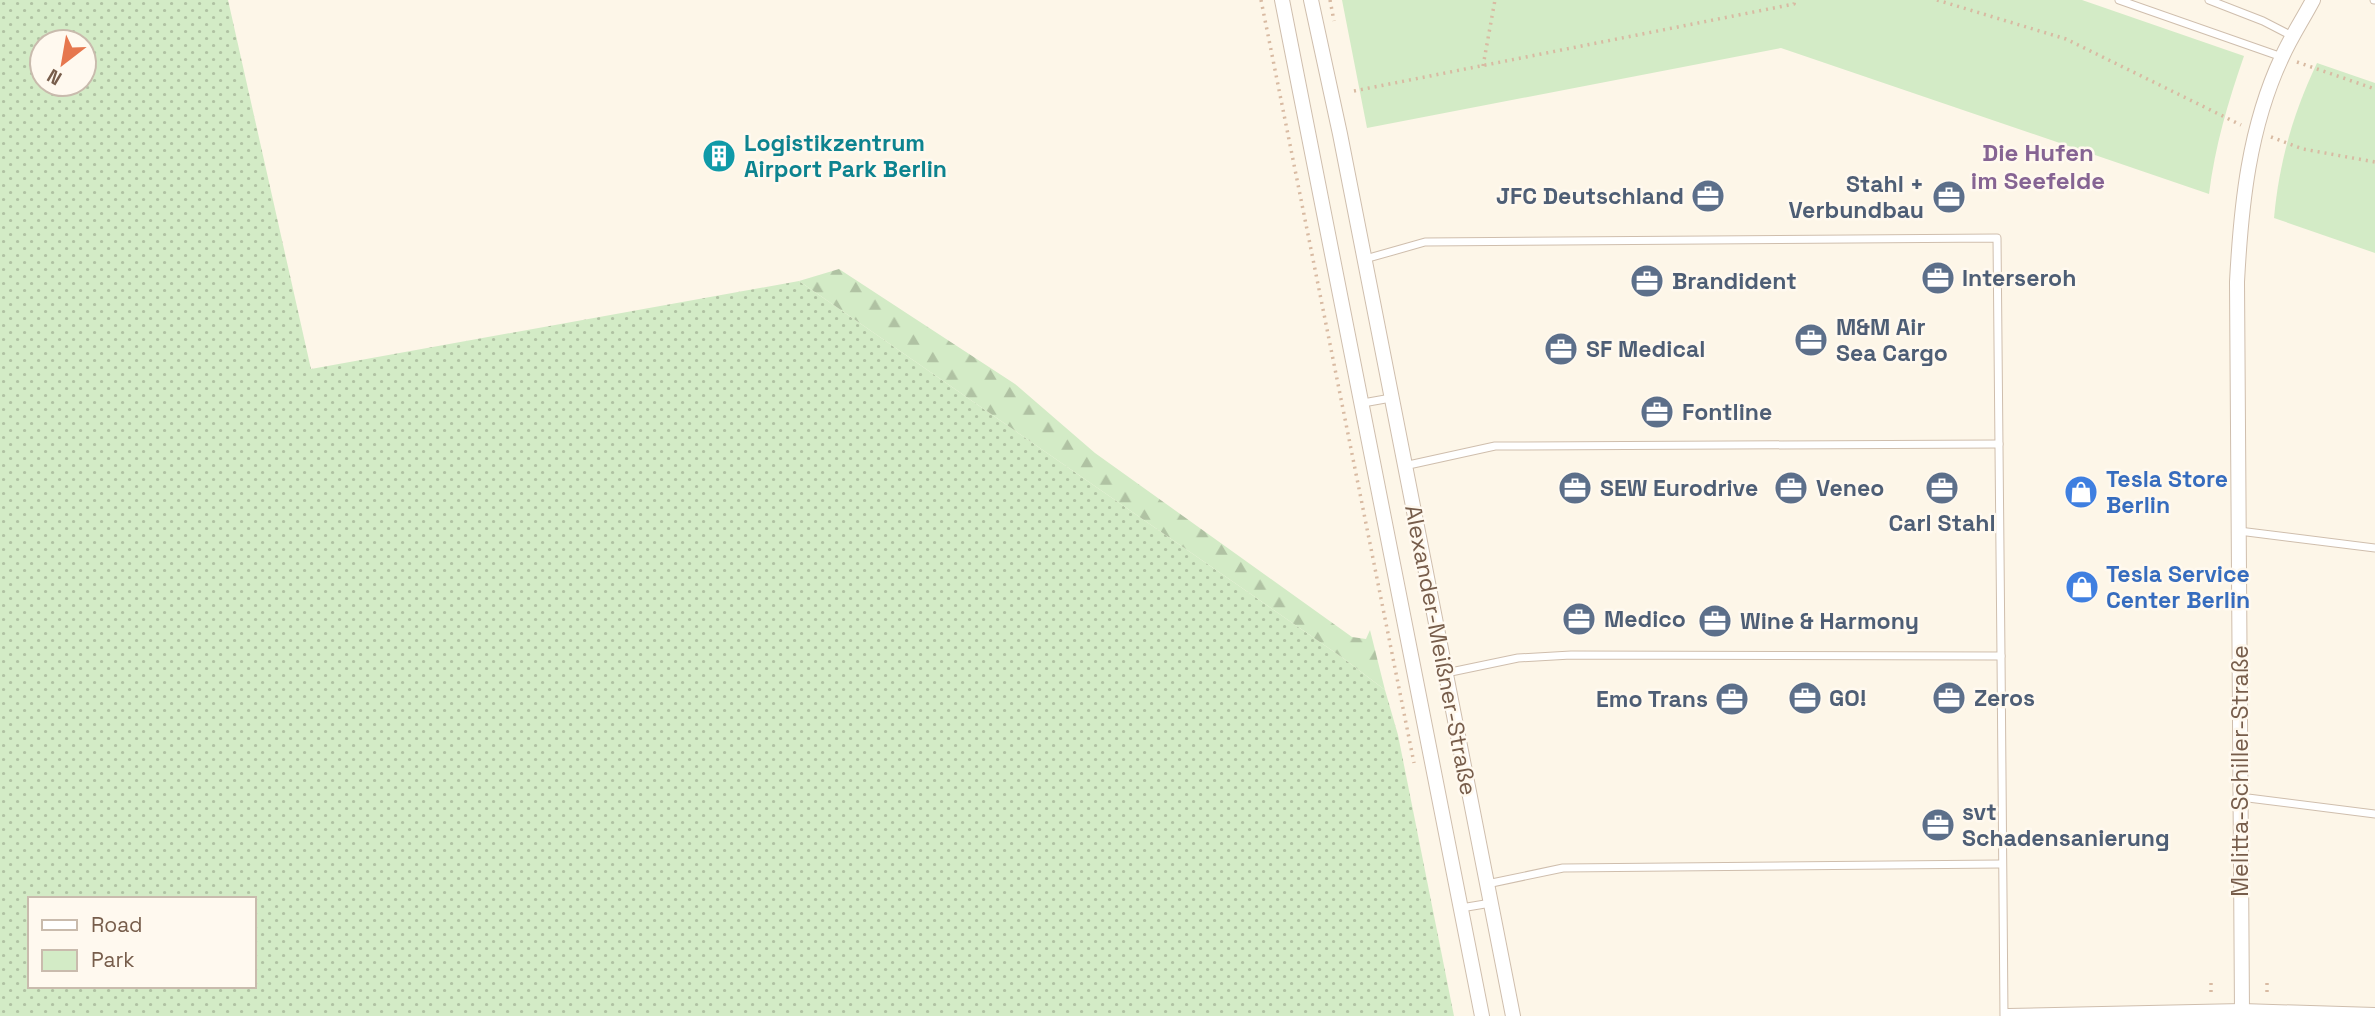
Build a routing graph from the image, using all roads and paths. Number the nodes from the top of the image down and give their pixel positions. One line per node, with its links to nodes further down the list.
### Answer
1 (1261, 0): 26 (path)
2 (1282, 0): 19 (street, Alexander-Meißner-Straße)
3 (1311, 0): 17 (street, Alexander-Meißner-Straße)
4 (1495, 0): 12 (path)
5 (1795, 0): 12 (path)
6 (1937, 0): 15 (path)
7 (2119, 0): 11 (lane)
8 (2208, 0): 10 (lane)
9 (2313, 0): 10 (street, Melitta-Schiller-Straße)
10 (2293, 36): 11 (street, Melitta-Schiller-Straße)
11 (2282, 57): 13 (path); 15 (street, Melitta-Schiller-Straße)
12 (1483, 66): 14 (path)
13 (2375, 89)
14 (1354, 91)
15 (2256, 132): 16 (path); 22 (street, Melitta-Schiller-Straße)
16 (2375, 162)
17 (1364, 259): 18 (street, Alexander-Meißner-Straße); 20 (lane)
18 (1391, 398): 19 (lane); 21 (street, Alexander-Meißner-Straße)
19 (1363, 403): 32 (street, Alexander-Meißner-Straße)
20 (1999, 444): 21 (lane); 24 (lane)
21 (1404, 466): 25 (street, Alexander-Meißner-Straße)
22 (2239, 531): 23 (lane); 27 (street, Melitta-Schiller-Straße)
23 (2375, 548)
24 (2001, 656): 25 (lane); 29 (lane)
25 (1445, 673): 30 (street, Alexander-Meißner-Straße)
26 (1416, 774)
27 (2240, 797): 28 (lane); 33 (street, Melitta-Schiller-Straße)
28 (2375, 814)
29 (2001, 864): 30 (lane); 37 (lane)
30 (1487, 884): 31 (street, Alexander-Meißner-Straße)
31 (1491, 903): 32 (lane); 36 (street, Alexander-Meißner-Straße)
32 (1461, 908): 35 (street, Alexander-Meißner-Straße)
33 (2242, 1011): 34 (street); 37 (street)
34 (2375, 1015)
35 (1482, 1016)
36 (1513, 1016)
37 (2006, 1016)

